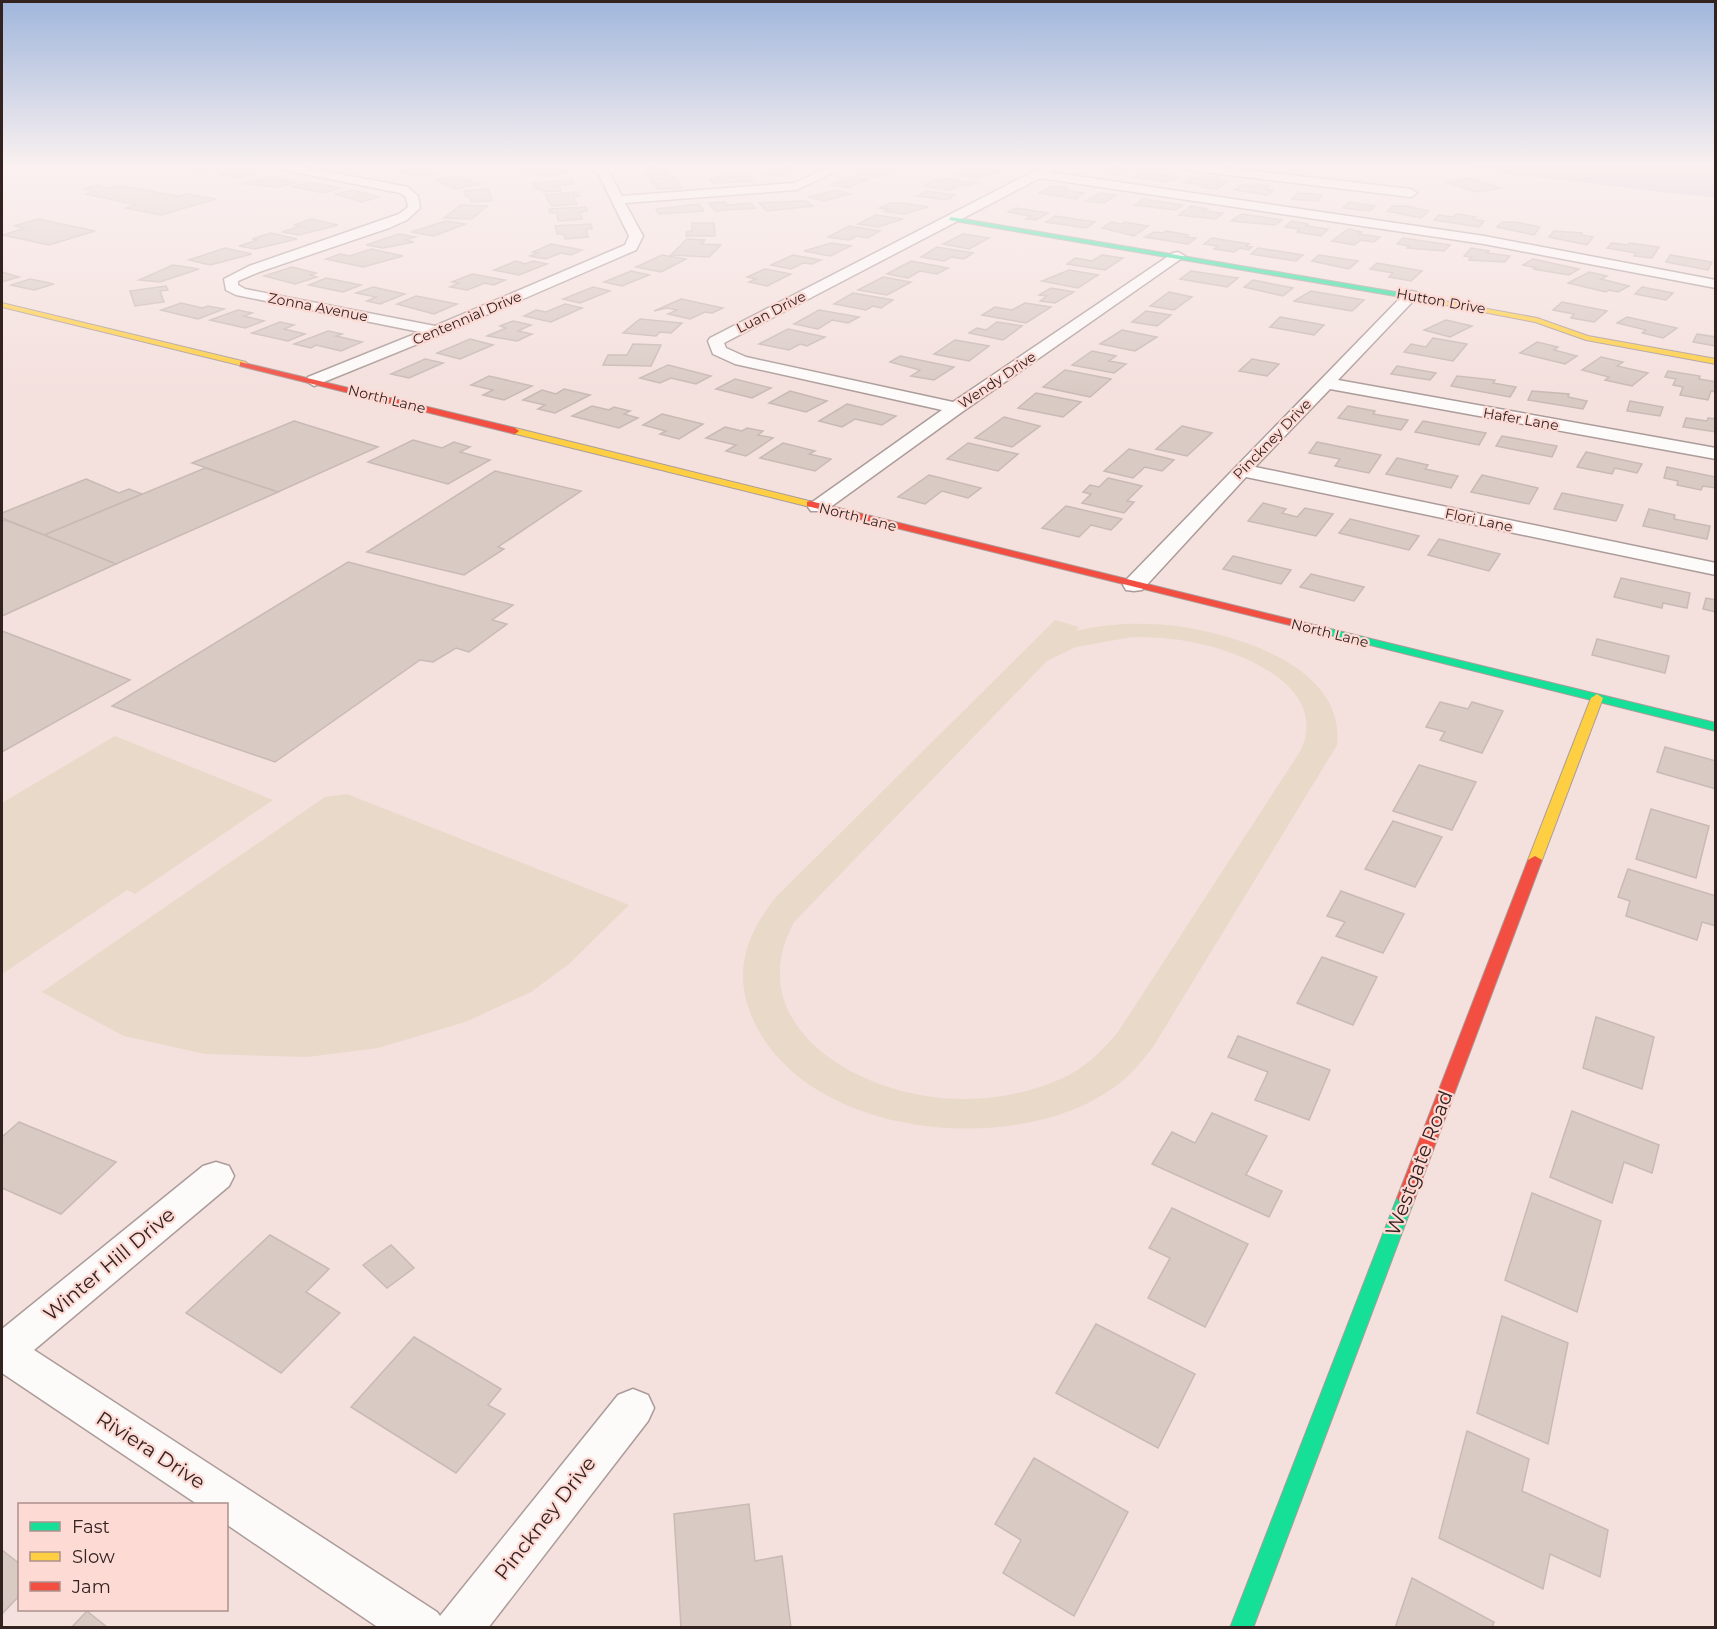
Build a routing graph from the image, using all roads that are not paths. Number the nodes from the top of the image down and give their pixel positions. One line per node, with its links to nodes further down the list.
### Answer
1 (334, 242): 10 (street, Zonna Avenue)
2 (633, 242): 10 (street, Centennial Drive)
3 (907, 242): 14 (street, Luan Drive)
4 (1092, 242): 6 (street, Hutton Drive)
5 (1495, 242): 7 (street)
6 (1178, 256): 8 (street, Hutton Drive); 14 (street, Wendy Drive)
7 (1716, 284)
8 (1411, 295): 11 (street, Hutton Drive); 13 (street, Pinckney Drive)
9 (2, 305): 12 (street, North Lane)
10 (437, 331): 12 (street, Centennial Drive)
11 (1716, 362)
12 (314, 381): 17 (street, North Lane)
13 (1326, 383): 15 (street, Hafer Lane); 16 (street, Pinckney Drive)
14 (956, 408): 17 (street, Wendy Drive)
15 (1716, 454)
16 (1242, 470): 18 (street, Flori Lane); 19 (street, Pinckney Drive)
17 (818, 507): 19 (street, North Lane)
18 (1716, 569)
19 (1134, 585): 20 (street, North Lane)
20 (1597, 698): 21 (street, North Lane); 27 (street, Westgate Road)
21 (1716, 727)
22 (216, 1176): 23 (street, Winter Hill Drive)
23 (2, 1351): 25 (street, Riviera Drive)
24 (633, 1407): 26 (street, Pinckney Drive)
25 (421, 1628)
26 (458, 1628)
27 (1241, 1628)

